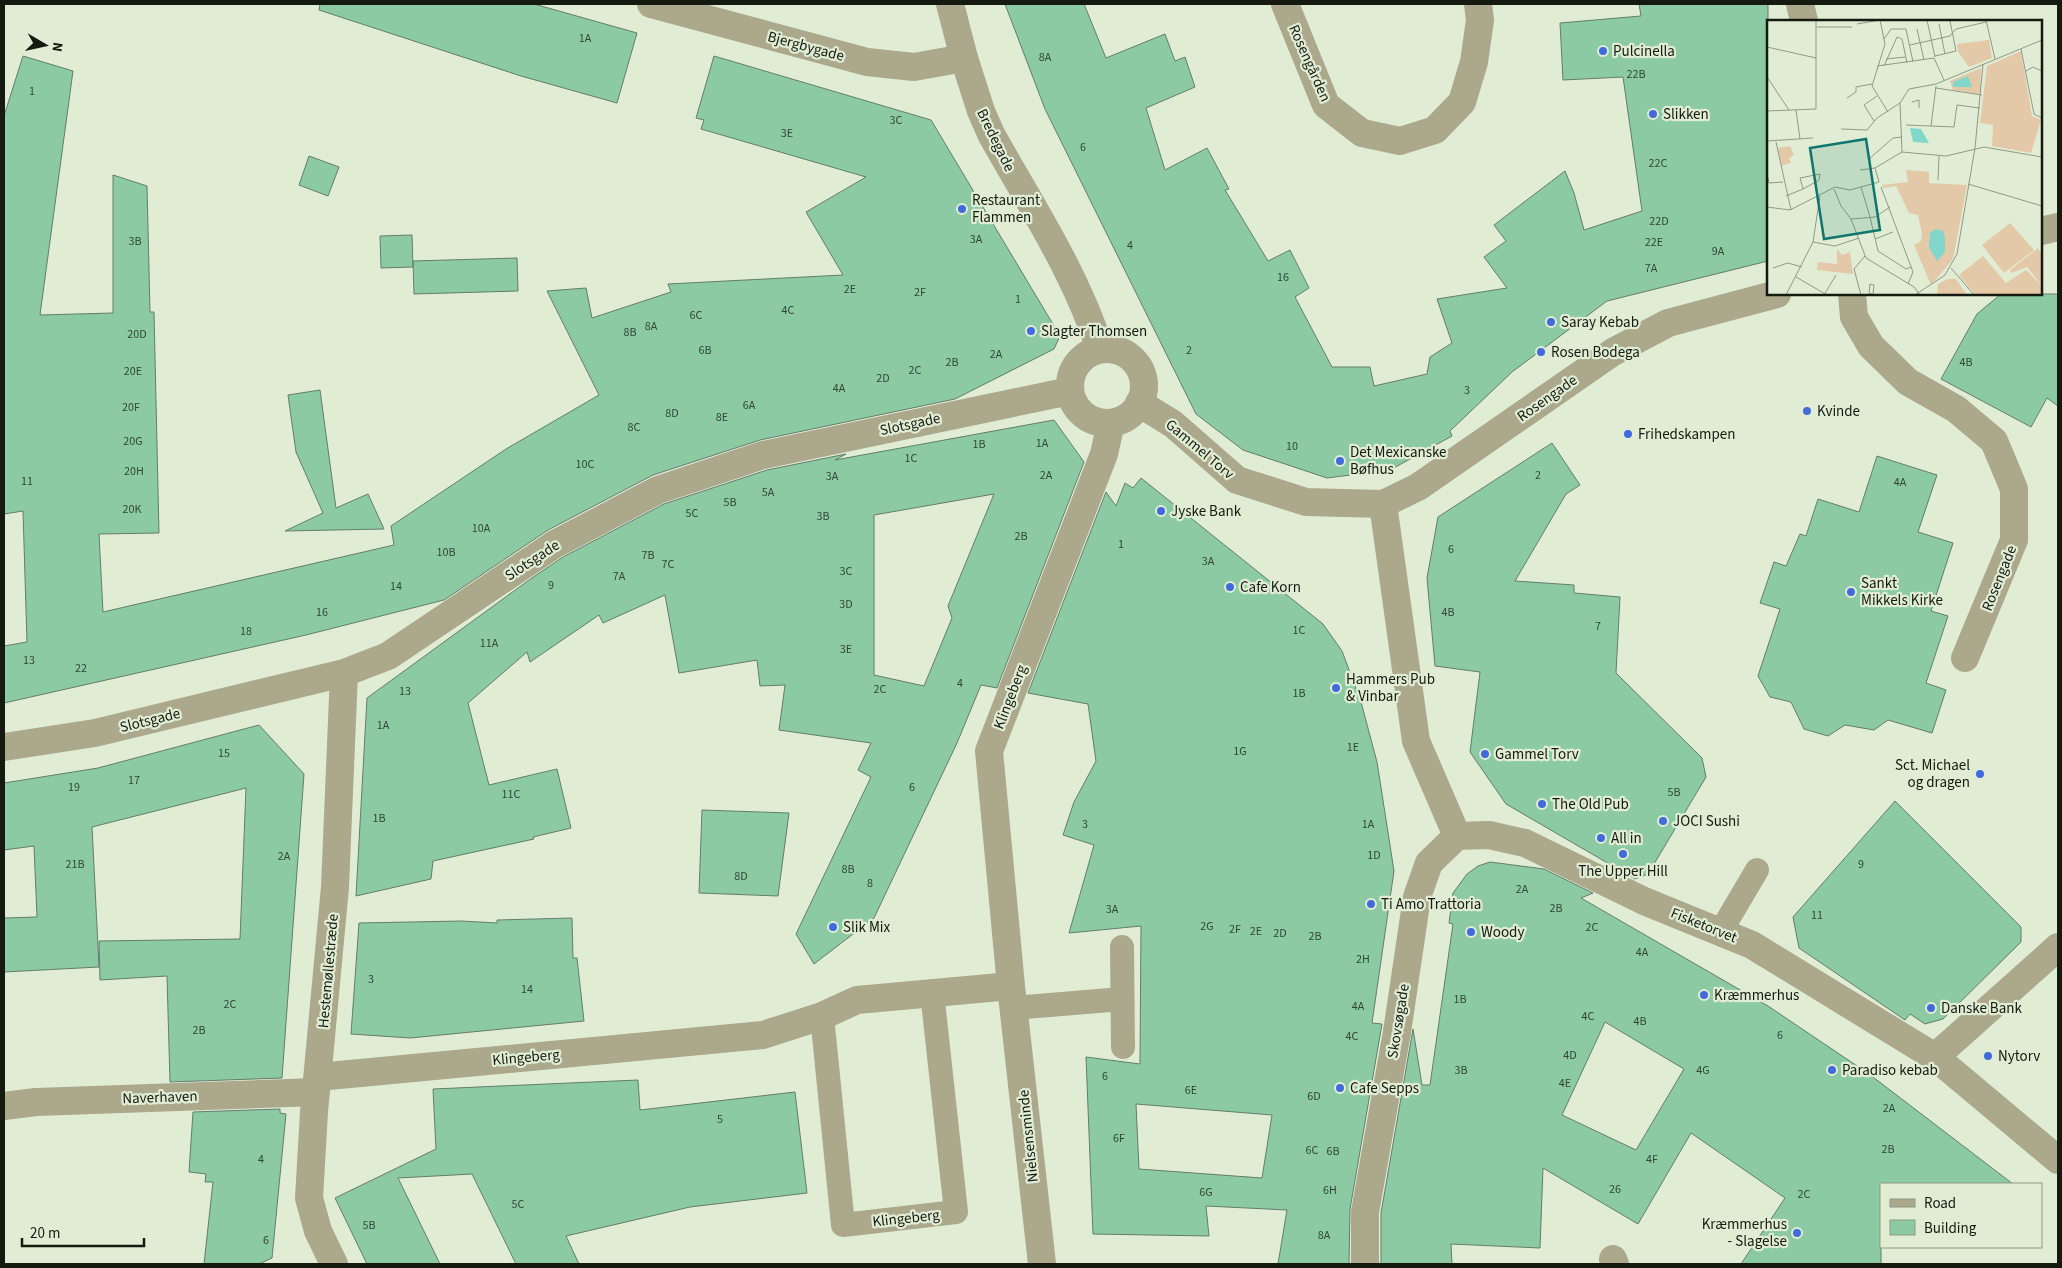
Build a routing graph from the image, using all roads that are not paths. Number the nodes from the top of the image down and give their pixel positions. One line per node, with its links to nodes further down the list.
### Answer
1 (651, 4): 7 (street, Bjergbygade)
2 (950, 4): 7 (street, Bredegade)
3 (1284, 4): 4 (street, Rosengården)
4 (1478, 4)
5 (1800, 4): 6 (street)
6 (1804, 20)
7 (964, 58): 12 (street, Bredegade)
8 (2058, 227): 9 (street)
9 (2042, 231)
10 (1773, 295): 16 (street, Rosengade)
11 (1852, 295): 17 (street, Rosengade)
12 (1100, 349): 13 (street); 14 (street)
13 (1070, 391): 15 (street); 18 (street, Slotsgade)
14 (1139, 403): 15 (street); 16 (street, Gammel Torv)
15 (1111, 423): 26 (street, Klingeberg)
16 (1383, 504): 20 (street)
17 (1965, 658)
18 (344, 673): 19 (street, Slotsgade); 31 (street, Hestemøllestræde)
19 (4, 747)
20 (1457, 836): 22 (street, Fisketorvet); 36 (street, Skovsøgade)
21 (1757, 870): 22 (lane)
22 (1721, 931): 30 (street, Fisketorvet)
23 (1122, 947): 27 (lane)
24 (2058, 947): 30 (street)
25 (932, 992): 26 (street, Klingeberg); 28 (street, Klingeberg); 28 (lane, Klingeberg)
26 (1012, 997): 27 (lane, Klingeberg); 35 (street, Nielsensminde)
27 (1122, 999): 29 (lane)
28 (822, 1016): 31 (street, Klingeberg)
29 (1123, 1047)
30 (1935, 1056): 33 (street)
31 (317, 1084): 32 (street, Naverhaven); 34 (street, Hestemøllestræde)
32 (4, 1106)
33 (2058, 1160)
34 (334, 1264)
35 (1042, 1264)
36 (1365, 1264)

